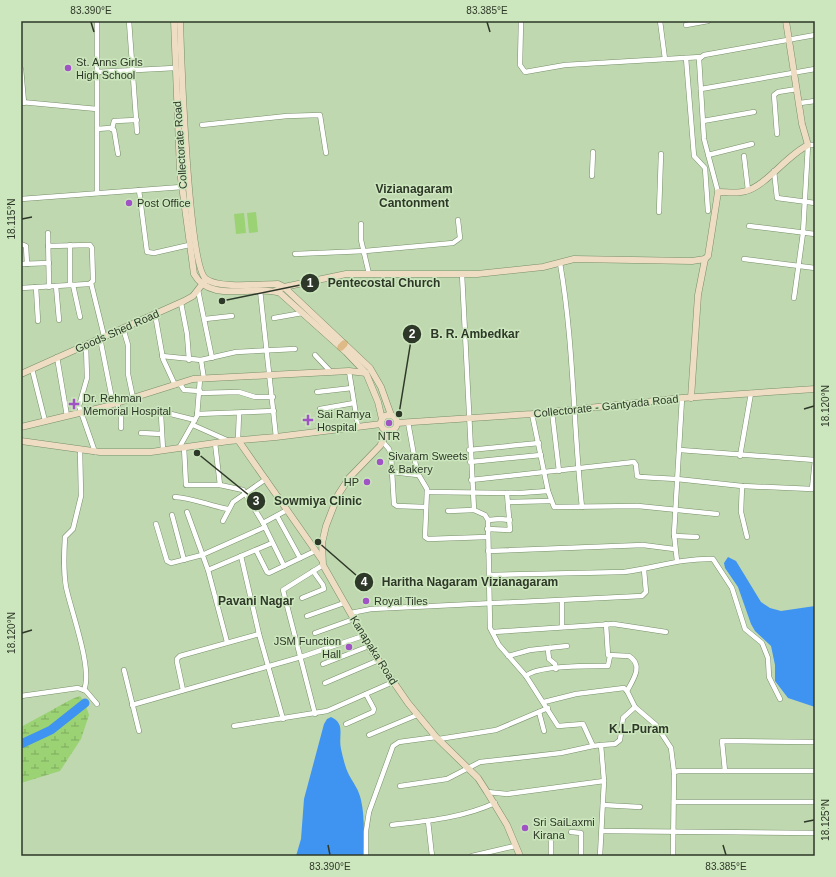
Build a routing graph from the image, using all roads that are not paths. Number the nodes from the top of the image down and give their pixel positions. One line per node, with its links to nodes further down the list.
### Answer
1 (97, 21): 19 (street)
2 (129, 21): 18 (street)
3 (174, 21): 15 (street, Collectorate Road)
4 (180, 21): 79 (street, Collectorate Road)
5 (521, 21): 14 (street)
6 (660, 21): 14 (street)
7 (708, 21): 9 (street)
8 (786, 21): 11 (street)
9 (686, 25)
10 (815, 35): 11 (street)
11 (789, 40): 12 (street); 20 (street)
12 (701, 57): 13 (street); 21 (street)
13 (686, 58): 14 (street); 54 (street)
14 (665, 59)
15 (175, 68): 18 (street); 46 (street, Collectorate Road)
16 (21, 69): 24 (street)
17 (815, 69): 20 (street)
18 (134, 70): 19 (street); 28 (street)
19 (97, 72): 26 (street)
20 (794, 72): 21 (street); 22 (street)
21 (701, 89): 29 (street)
22 (797, 89): 25 (street); 34 (street)
23 (815, 101): 25 (street)
24 (22, 102): 26 (street)
25 (800, 104): 36 (street)
26 (97, 109): 31 (street)
27 (754, 112): 29 (street)
28 (137, 120): 32 (street); 33 (street)
29 (703, 121): 42 (street)
30 (202, 125): 39 (street)
31 (97, 129): 32 (street); 50 (street)
32 (112, 129): 40 (street)
33 (137, 132)
34 (777, 134)
35 (752, 144): 42 (street)
36 (808, 145): 37 (street); 44 (street); 52 (street)
37 (815, 145)
38 (593, 152): 45 (street)
39 (326, 153)
40 (118, 154)
41 (661, 154): 55 (street)
42 (708, 155): 49 (street)
43 (744, 156): 48 (street)
44 (774, 171): 48 (street); 52 (street)
45 (592, 176)
46 (182, 187): 47 (street); 64 (street, Collectorate Road)
47 (140, 190): 50 (street); 64 (street)
48 (748, 190): 49 (street)
49 (718, 192): 68 (street)
50 (97, 193): 51 (street)
51 (21, 199)
52 (805, 202): 53 (street); 60 (street)
53 (815, 203)
54 (708, 211)
55 (659, 212)
56 (458, 220): 66 (street)
57 (361, 224): 66 (street)
58 (749, 226): 60 (street)
59 (48, 233): 65 (street)
60 (803, 233): 61 (street); 74 (street)
61 (815, 234)
62 (21, 244): 73 (street)
63 (70, 245): 65 (street); 78 (street); 80 (street)
64 (189, 245): 79 (street, Collectorate Road)
65 (48, 246): 70 (street)
66 (363, 251): 67 (street); 76 (street)
67 (295, 254)
68 (705, 259): 71 (street); 126 (street)
69 (744, 259): 74 (street)
70 (49, 263): 73 (street); 83 (street)
71 (560, 263): 77 (street); 132 (street)
72 (21, 264): 73 (street)
73 (27, 264)
74 (798, 266): 75 (street); 88 (street)
75 (815, 268)
76 (369, 274): 77 (street); 84 (street)
77 (462, 274): 141 (street)
78 (91, 283): 80 (street); 99 (street)
79 (202, 284): 84 (street); 86 (street); 89 (street, Goods Shed Road); 95 (street)
80 (71, 285): 81 (street); 93 (street)
81 (56, 286): 83 (street); 96 (street)
82 (36, 287): 83 (street); 85 (street); 97 (street)
83 (49, 287)
84 (284, 287): 87 (street); 101 (street)
85 (21, 288)
86 (260, 290): 87 (street); 103 (street)
87 (275, 291): 90 (street)
88 (794, 298)
89 (181, 303): 91 (street, Goods Shed Road); 108 (street)
90 (302, 313): 94 (street); 101 (street)
91 (155, 314): 98 (street, Goods Shed Road); 105 (street)
92 (232, 316): 95 (street)
93 (80, 317)
94 (274, 318)
95 (205, 319): 107 (street)
96 (60, 320)
97 (38, 321)
98 (123, 328): 99 (street, Goods Shed Road); 124 (street)
99 (102, 337): 100 (street, Goods Shed Road); 130 (street)
100 (86, 344): 106 (street, Goods Shed Road); 134 (street)
101 (342, 346): 113 (street); 127 (street)
102 (295, 349): 103 (street)
103 (268, 350): 107 (street); 115 (street)
104 (315, 355): 112 (street)
105 (162, 356): 108 (street); 117 (street)
106 (57, 357): 110 (street, Goods Shed Road); 140 (street)
107 (212, 358): 109 (street)
108 (189, 360): 109 (street)
109 (201, 360): 116 (street)
110 (32, 369): 114 (street, Goods Shed Road); 142 (street)
111 (349, 371): 112 (street); 113 (street); 118 (street)
112 (331, 372): 115 (street)
113 (366, 373): 128 (street)
114 (21, 374)
115 (271, 374): 116 (street); 123 (street)
116 (202, 379): 117 (street); 120 (street)
117 (177, 384): 120 (street); 124 (street)
118 (352, 388): 121 (street); 129 (street)
119 (815, 389): 122 (street, Collectorate - Gantyada Road)
120 (200, 392): 123 (street); 137 (street)
121 (317, 392)
122 (750, 393): 126 (street, Collectorate - Gantyada Road); 167 (street)
123 (273, 397): 133 (street)
124 (133, 398): 130 (street)
125 (682, 398): 126 (street, Collectorate - Gantyada Road); 132 (street, Collectorate - Gantyada Road); 164 (street)
126 (691, 398)
127 (386, 399): 128 (street); 139 (street)
128 (378, 402): 143 (street)
129 (354, 403): 131 (street); 148 (street)
130 (115, 404): 134 (street); 149 (street)
131 (320, 409)
132 (575, 410): 135 (street, Collectorate - Gantyada Road); 170 (street)
133 (274, 411): 136 (street); 153 (street)
134 (81, 412): 140 (street); 165 (street)
135 (552, 412): 138 (street, Collectorate - Gantyada Road); 171 (street)
136 (239, 413): 137 (street); 154 (street)
137 (197, 414): 145 (street)
138 (532, 414): 141 (street, Collectorate - Gantyada Road); 159 (street)
139 (391, 415): 143 (street); 146 (street)
140 (67, 416): 142 (street)
141 (470, 417): 144 (street, Collectorate - Gantyada Road); 163 (street)
142 (45, 421): 147 (street)
143 (382, 421): 148 (street); 150 (street)
144 (408, 422): 146 (street, Collectorate - Gantyada Road); 174 (street)
145 (194, 423): 152 (street); 156 (street); 160 (street)
146 (397, 423): 150 (street)
147 (21, 427)
148 (358, 427): 153 (street)
149 (121, 428)
150 (388, 431): 157 (street)
151 (142, 433): 152 (street)
152 (162, 434): 162 (street)
153 (276, 437): 154 (street)
154 (238, 440): 156 (street); 175 (street, Kanapaka Road)
155 (21, 441): 161 (street)
156 (229, 441): 158 (street)
157 (383, 442): 172 (street); 220 (street)
158 (215, 443): 160 (street); 178 (street)
159 (538, 444): 163 (street); 166 (street)
160 (182, 448): 162 (street); 178 (street)
161 (80, 449): 165 (street); 253 (street)
162 (163, 450): 165 (street)
163 (469, 450): 169 (street)
164 (680, 450): 167 (street); 176 (street)
165 (95, 452)
166 (541, 455): 169 (street); 173 (street)
167 (740, 456): 168 (street)
168 (815, 460): 179 (street)
169 (470, 462): 177 (street)
170 (577, 468): 171 (street); 176 (street); 188 (street)
171 (559, 471): 173 (street)
172 (392, 472): 174 (street); 189 (street)
173 (545, 473): 177 (street); 180 (street)
174 (418, 475): 181 (street)
175 (266, 479): 182 (street); 192 (street, Kanapaka Road)
176 (677, 479): 179 (street); 191 (street)
177 (471, 480): 183 (street)
178 (220, 486): 182 (street)
179 (742, 486): 208 (street)
180 (548, 491): 184 (street); 186 (street)
181 (427, 492): 183 (street); 189 (street)
182 (246, 493): 190 (street); 203 (street)
183 (471, 493): 184 (street); 193 (street)
184 (507, 493): 187 (street)
185 (175, 497): 190 (street)
186 (551, 501): 187 (street); 188 (street)
187 (508, 502): 200 (street)
188 (582, 507): 191 (street)
189 (426, 508): 206 (street)
190 (228, 509): 201 (street)
191 (676, 509): 196 (street); 205 (street)
192 (288, 510): 198 (street); 212 (street, Kanapaka Road)
193 (474, 510): 194 (street); 199 (street)
194 (448, 511)
195 (187, 512): 214 (street)
196 (716, 514)
197 (172, 515): 217 (street)
198 (277, 516): 203 (street); 216 (street)
199 (488, 520): 200 (street); 204 (street)
200 (510, 520): 204 (street)
201 (223, 521)
202 (156, 524): 217 (street)
203 (264, 525): 209 (street); 214 (street)
204 (487, 529): 206 (street)
205 (674, 536): 207 (street); 210 (street)
206 (487, 537): 213 (street)
207 (698, 537)
208 (747, 537)
209 (272, 543): 211 (street); 219 (street)
210 (674, 549): 213 (street); 218 (street)
211 (256, 550): 215 (street); 219 (street)
212 (315, 551): 216 (street); 220 (street, Kanapaka Road)
213 (488, 551): 224 (street)
214 (202, 554): 217 (street); 221 (street)
215 (241, 556): 221 (street); 236 (street)
216 (300, 558): 219 (street)
217 (184, 560)
218 (677, 561): 222 (street); 258 (street)
219 (284, 566)
220 (324, 567): 223 (street); 227 (street, Kanapaka Road)
221 (208, 570): 238 (street)
222 (644, 570): 224 (street); 226 (street)
223 (313, 571): 225 (street); 244 (street)
224 (490, 575): 228 (street)
225 (302, 598)
226 (562, 601): 228 (street); 232 (street)
227 (344, 602): 229 (street); 230 (street, Kanapaka Road)
228 (488, 604): 230 (street); 233 (street)
229 (307, 616)
230 (352, 616): 235 (street); 237 (street, Kanapaka Road)
231 (606, 624): 232 (street); 234 (street); 243 (street)
232 (562, 626): 233 (street)
233 (493, 632): 242 (street)
234 (666, 632)
235 (315, 633)
236 (259, 634): 238 (street); 247 (street)
237 (364, 636): 239 (street, Kanapaka Road); 244 (street)
238 (227, 642): 254 (street)
239 (369, 646): 245 (street, Kanapaka Road); 246 (street)
240 (567, 646): 241 (street)
241 (550, 648): 242 (street); 248 (street)
242 (508, 656): 250 (street)
243 (610, 656): 248 (street); 255 (street)
244 (301, 657): 247 (street); 265 (street)
245 (379, 660): 251 (street); 252 (street, Kanapaka Road)
246 (323, 664)
247 (268, 666): 254 (street); 267 (street)
248 (556, 669): 250 (street)
249 (124, 670): 261 (street)
250 (526, 676): 259 (street)
251 (325, 682)
252 (393, 682): 256 (street); 266 (street, Kanapaka Road)
253 (84, 690): 257 (street); 260 (street)
254 (183, 690): 261 (street)
255 (627, 691): 259 (street); 262 (street)
256 (366, 694): 265 (street); 268 (street)
257 (21, 696)
258 (780, 699)
259 (544, 702): 263 (street)
260 (97, 704)
261 (132, 704): 270 (street)
262 (635, 707): 275 (street); 280 (street)
263 (548, 708): 264 (street); 276 (street)
264 (539, 712): 271 (street); 273 (street)
265 (315, 714): 267 (street)
266 (417, 715): 272 (street); 273 (street, Kanapaka Road)
267 (283, 719): 269 (street)
268 (346, 724)
269 (234, 726)
270 (139, 730)
271 (544, 731)
272 (369, 735)
273 (438, 738): 277 (street, Kanapaka Road); 297 (street)
274 (815, 742): 278 (street)
275 (601, 745): 276 (street); 281 (street)
276 (593, 746): 277 (street)
277 (467, 767): 282 (street); 283 (street, Kanapaka Road)
278 (725, 771): 279 (street); 280 (street)
279 (815, 771)
280 (674, 772): 284 (street)
281 (604, 781): 283 (street); 287 (street)
282 (400, 786)
283 (487, 792): 286 (street, Kanapaka Road)
284 (674, 802): 285 (street); 292 (street)
285 (815, 802)
286 (495, 803): 289 (street); 296 (street, Kanapaka Road)
287 (603, 805): 288 (street); 291 (street)
288 (640, 807)
289 (428, 821): 290 (street); 298 (street)
290 (392, 826)
291 (602, 831): 292 (street); 303 (street)
292 (673, 831): 294 (street); 304 (street)
293 (571, 832): 302 (street)
294 (815, 833)
295 (551, 838): 301 (street)
296 (515, 846): 299 (street); 300 (street, Kanapaka Road)
297 (366, 856)
298 (432, 856)
299 (472, 856)
300 (520, 856)
301 (551, 856)
302 (582, 856)
303 (600, 856)
304 (673, 856)

